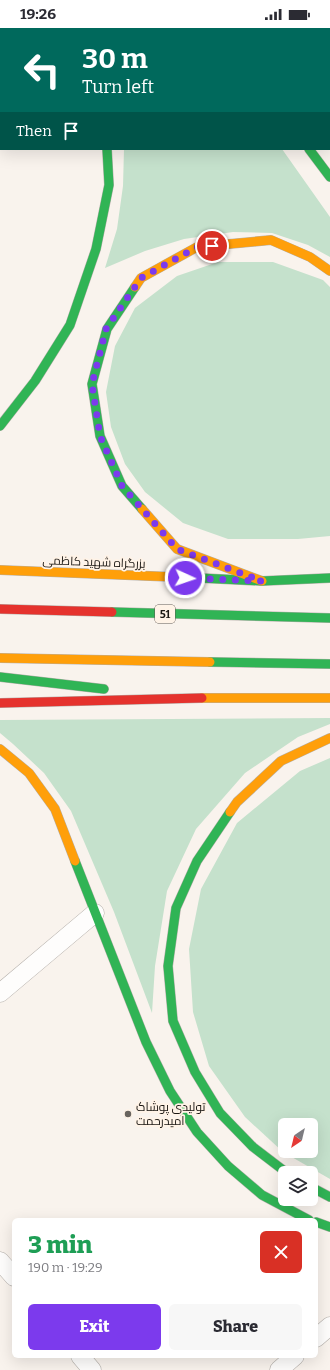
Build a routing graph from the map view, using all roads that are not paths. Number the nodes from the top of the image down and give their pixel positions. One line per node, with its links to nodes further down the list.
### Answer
1 (107, 150): 5 (main road)
2 (310, 150): 3 (main road)
3 (330, 177)
4 (330, 271): 8 (main road)
5 (0, 426)
6 (0, 570): 8 (main road, بزرگراه شهید کاظمی)
7 (330, 578): 8 (main road, بزرگراه شهید کاظمی)
8 (262, 581)
9 (0, 609): 10 (main road, 51)
10 (330, 618)
11 (0, 658): 12 (main road)
12 (330, 664)
13 (0, 678): 14 (main road)
14 (194, 698): 15 (main road); 16 (main road)
15 (330, 698)
16 (0, 703)
17 (330, 738): 21 (main road)
18 (0, 749): 19 (main road)
19 (95, 913): 20 (street); 24 (main road)
20 (0, 993)
21 (278, 1166)
22 (318, 1191): 23 (main road)
23 (330, 1197)
24 (305, 1218)
25 (318, 1223): 26 (main road)
26 (330, 1227)
27 (0, 1261): 28 (street)
28 (12, 1275)
29 (330, 1326): 30 (street)
30 (318, 1336)
31 (82, 1358): 33 (street)
32 (293, 1358): 34 (street)
33 (92, 1370)
34 (279, 1370)

